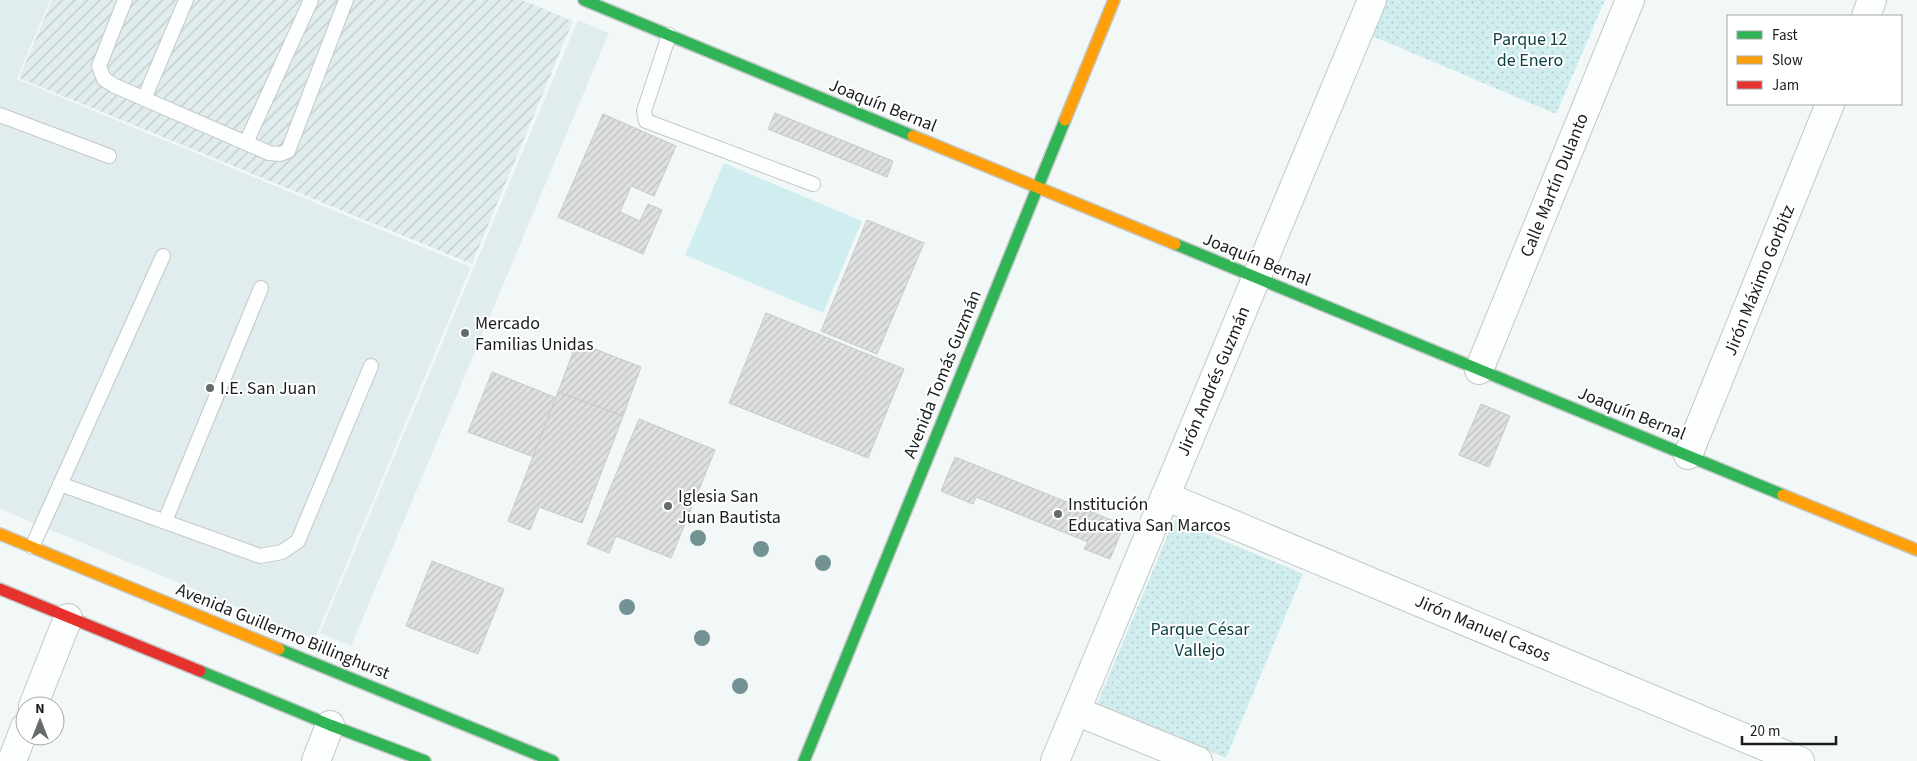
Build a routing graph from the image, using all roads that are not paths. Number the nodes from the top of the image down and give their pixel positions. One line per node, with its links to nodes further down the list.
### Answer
1 (126, 0): 12 (lane)
2 (186, 0): 12 (lane)
3 (311, 0): 15 (lane)
4 (346, 0): 15 (lane)
5 (584, 0): 11 (street, Joaquín Bernal)
6 (1114, 0): 18 (street, Avenida Tomás Guzmán)
7 (1372, 0): 20 (street, Jirón Andrés Guzmán)
8 (1630, 0): 23 (street, Calle Martín Dulanto)
9 (1872, 0): 10 (street)
10 (1866, 15)
11 (669, 35): 17 (lane); 18 (street, Joaquín Bernal)
12 (144, 99): 15 (lane)
13 (1830, 105): 24 (street, Jirón Máximo Gorbitz)
14 (0, 115): 16 (lane)
15 (246, 143)
16 (109, 156)
17 (813, 184)
18 (1037, 187): 20 (street, Joaquín Bernal); 42 (street, Avenida Tomás Guzmán)
19 (163, 256): 25 (lane)
20 (1256, 278): 23 (street, Joaquín Bernal); 26 (street, Jirón Andrés Guzmán)
21 (261, 288): 27 (lane)
22 (371, 366): 27 (lane)
23 (1479, 370): 24 (street, Joaquín Bernal)
24 (1688, 455): 29 (street, Joaquín Bernal)
25 (60, 484): 27 (lane); 30 (lane)
26 (1165, 496): 34 (street, Jirón Andrés Guzmán); 44 (street, Jirón Manuel Casos)
27 (165, 521)
28 (0, 534): 30 (street, Avenida Guillermo Billinghurst)
29 (1915, 544)
30 (32, 547): 41 (street, Avenida Guillermo Billinghurst)
31 (0, 590): 32 (street)
32 (68, 618): 33 (street); 35 (street)
33 (37, 696)
34 (1089, 708): 37 (street); 43 (street, Jirón Andrés Guzmán)
35 (330, 725): 39 (street); 40 (street)
36 (18, 746): 38 (street)
37 (1209, 757)
38 (12, 761)
39 (316, 761)
40 (425, 761)
41 (553, 761)
42 (804, 761)
43 (1055, 761)
44 (1800, 761)

